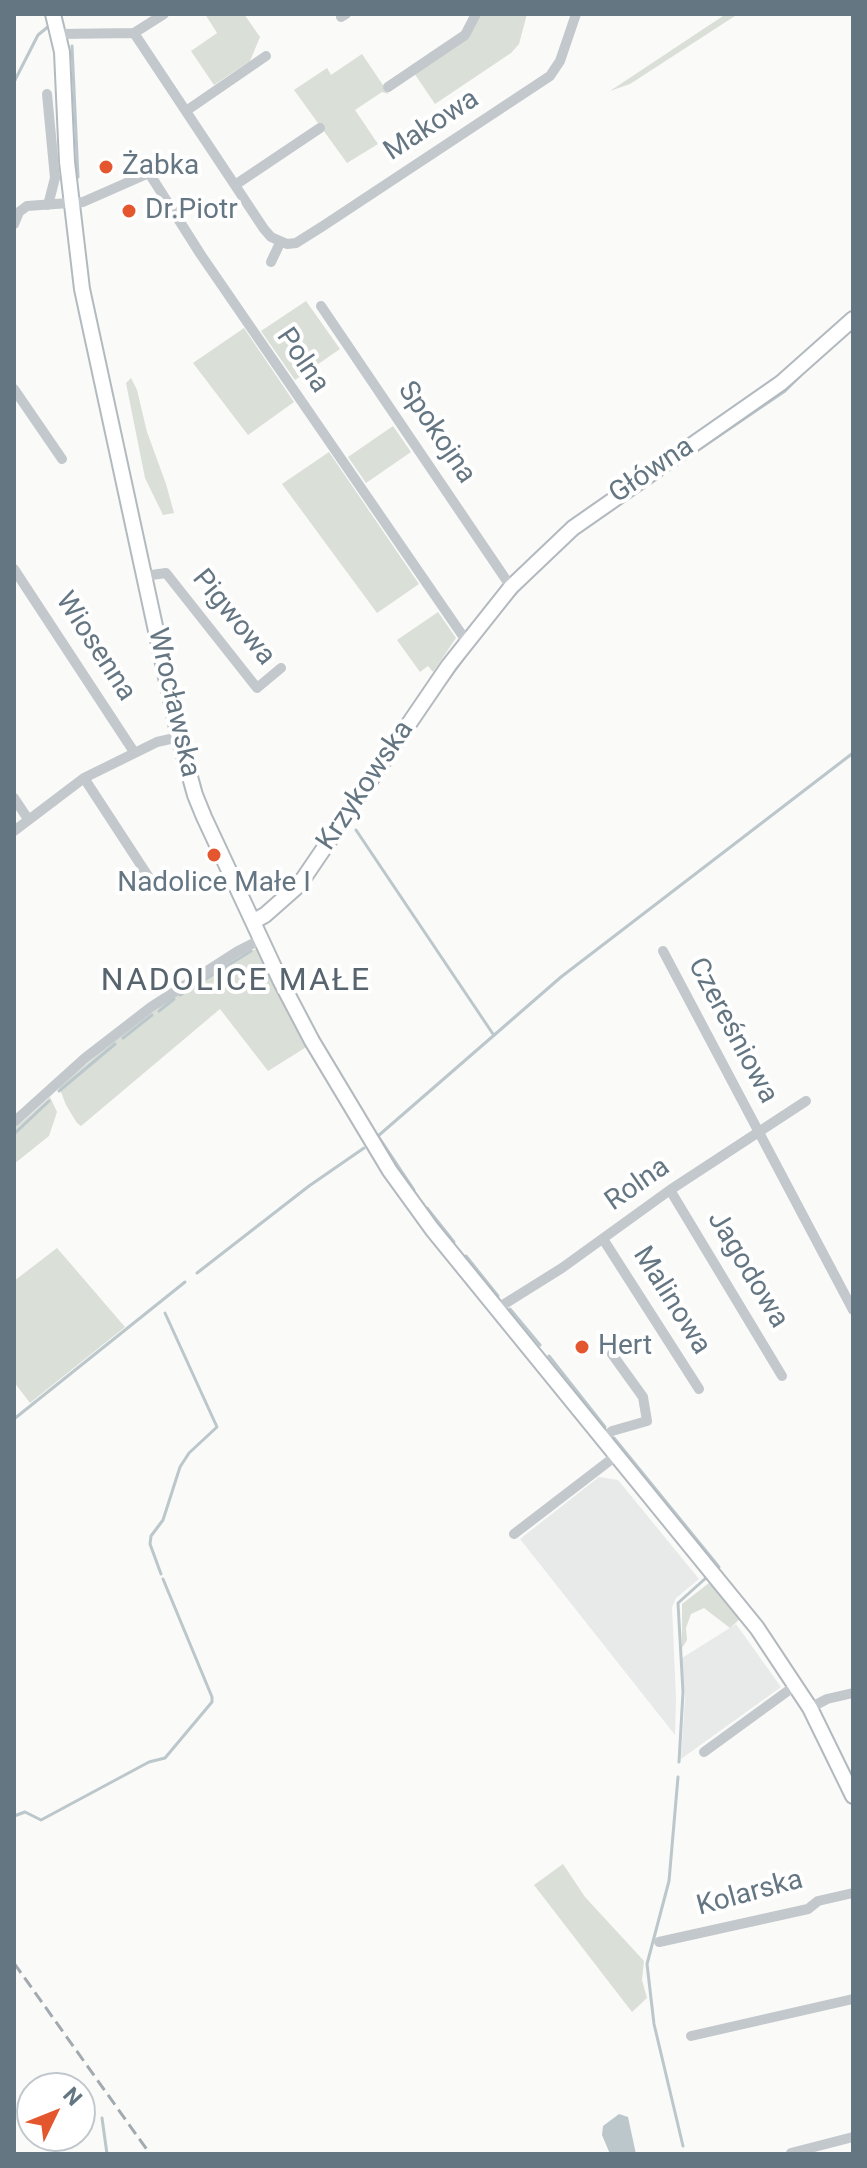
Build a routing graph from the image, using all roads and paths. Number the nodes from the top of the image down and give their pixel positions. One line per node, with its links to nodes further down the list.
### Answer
1 (53, 14): 6 (street, Wrocławska)
2 (164, 14): 5 (street)
3 (476, 14): 8 (street)
4 (576, 14): 16 (street, Makowa)
5 (134, 33): 6 (street); 10 (street)
6 (59, 34): 13 (street, Wrocławska)
7 (266, 56): 10 (street)
8 (388, 87)
9 (47, 94): 14 (street)
10 (186, 111): 12 (street)
11 (320, 128): 12 (street)
12 (235, 185): 16 (street)
13 (71, 203): 14 (street); 23 (street, Wrocławska); 25 (street, Polna)
14 (48, 205): 15 (street)
15 (14, 224)
16 (280, 243): 17 (street)
17 (271, 262)
18 (321, 306): 24 (street, Spokojna)
19 (853, 319): 24 (street, Główna)
20 (14, 389): 21 (street)
21 (62, 459)
22 (14, 569): 28 (street, Wiosenna)
23 (144, 576): 26 (street, Pigwowa); 27 (street, Wrocławska)
24 (511, 587): 25 (street, Główna)
25 (467, 642): 34 (street, Krzykowska)
26 (281, 668)
27 (179, 737): 28 (street); 34 (street, Wrocławska)
28 (134, 752): 29 (street)
29 (84, 778): 31 (street); 33 (street)
30 (14, 798): 31 (street)
31 (28, 819): 32 (street)
32 (14, 831)
33 (148, 876)
34 (254, 921): 35 (street, Wrocławska)
35 (262, 939): 38 (street); 43 (street, Wrocławska)
36 (663, 951): 39 (street, Czereśniowa)
37 (806, 1101): 39 (street, Rolna)
38 (14, 1122)
39 (758, 1133): 40 (street, Rolna); 42 (street, Czereśniowa)
40 (670, 1190): 41 (street, Rolna); 45 (street, Jagodowa)
41 (603, 1239): 43 (street, Rolna); 46 (street, Malinowa)
42 (853, 1310)
43 (500, 1312): 47 (street, Wrocławska)
44 (612, 1354): 47 (street)
45 (782, 1376)
46 (699, 1389)
47 (603, 1439): 48 (street, Wrocławska)
48 (617, 1455): 49 (street); 50 (street, Wrocławska)
49 (514, 1534)
50 (796, 1685): 52 (street); 53 (street)
51 (853, 1693): 52 (street)
52 (810, 1708): 54 (street)
53 (704, 1752)
54 (848, 1772): 55 (street)
55 (853, 1796)
56 (853, 1893): 57 (street, Kolarska)
57 (659, 1942)
58 (853, 1999): 59 (street)
59 (691, 2036)
60 (853, 2137): 61 (street)
61 (791, 2153)

